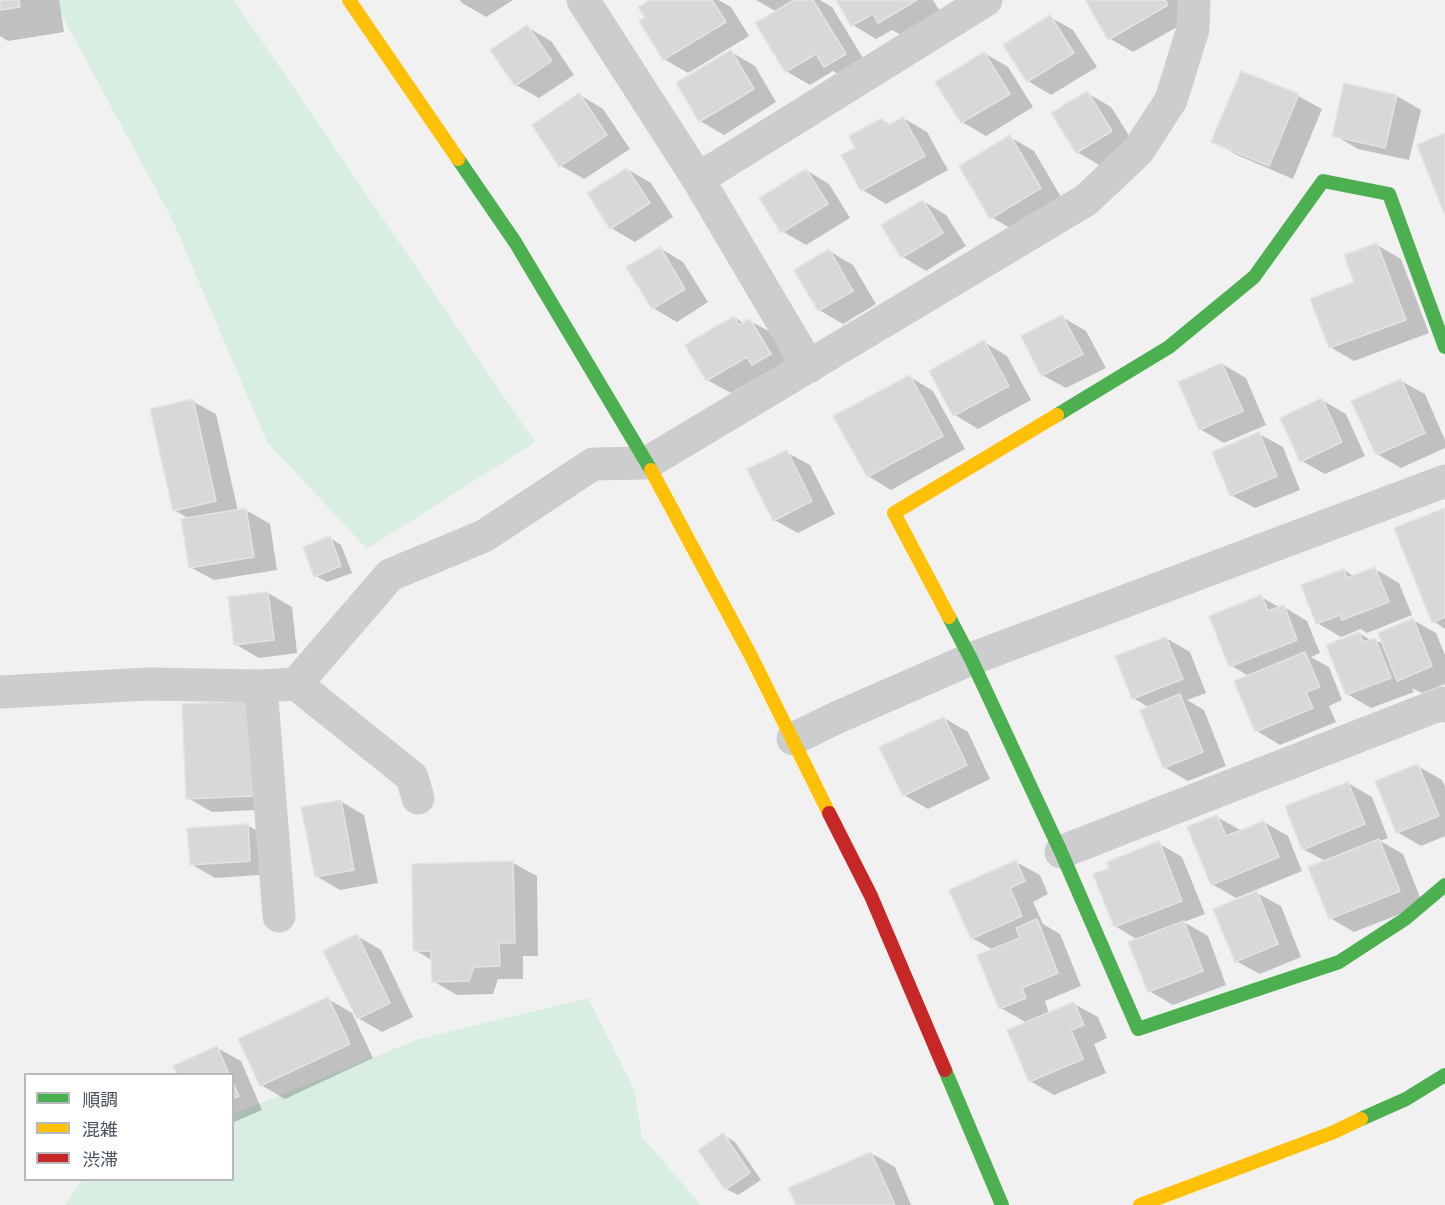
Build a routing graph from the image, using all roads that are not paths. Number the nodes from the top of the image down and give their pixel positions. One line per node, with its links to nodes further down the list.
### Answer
1 (349, 0): 8 (street)
2 (583, 0): 5 (street)
3 (986, 0): 5 (street)
4 (1194, 0): 7 (street)
5 (699, 179): 7 (street)
6 (1445, 347): 10 (street)
7 (809, 367): 8 (street)
8 (647, 463): 11 (street); 15 (street)
9 (1445, 481): 10 (street)
10 (971, 659): 15 (street); 17 (street)
11 (296, 684): 12 (street); 16 (street)
12 (261, 686): 13 (street); 19 (street)
13 (0, 692)
14 (1445, 706): 17 (street)
15 (793, 739): 21 (street)
16 (418, 798)
17 (1061, 852): 18 (street)
18 (1445, 885)
19 (279, 916)
20 (1445, 1075): 22 (street)
21 (1002, 1205)
22 (1140, 1205)

